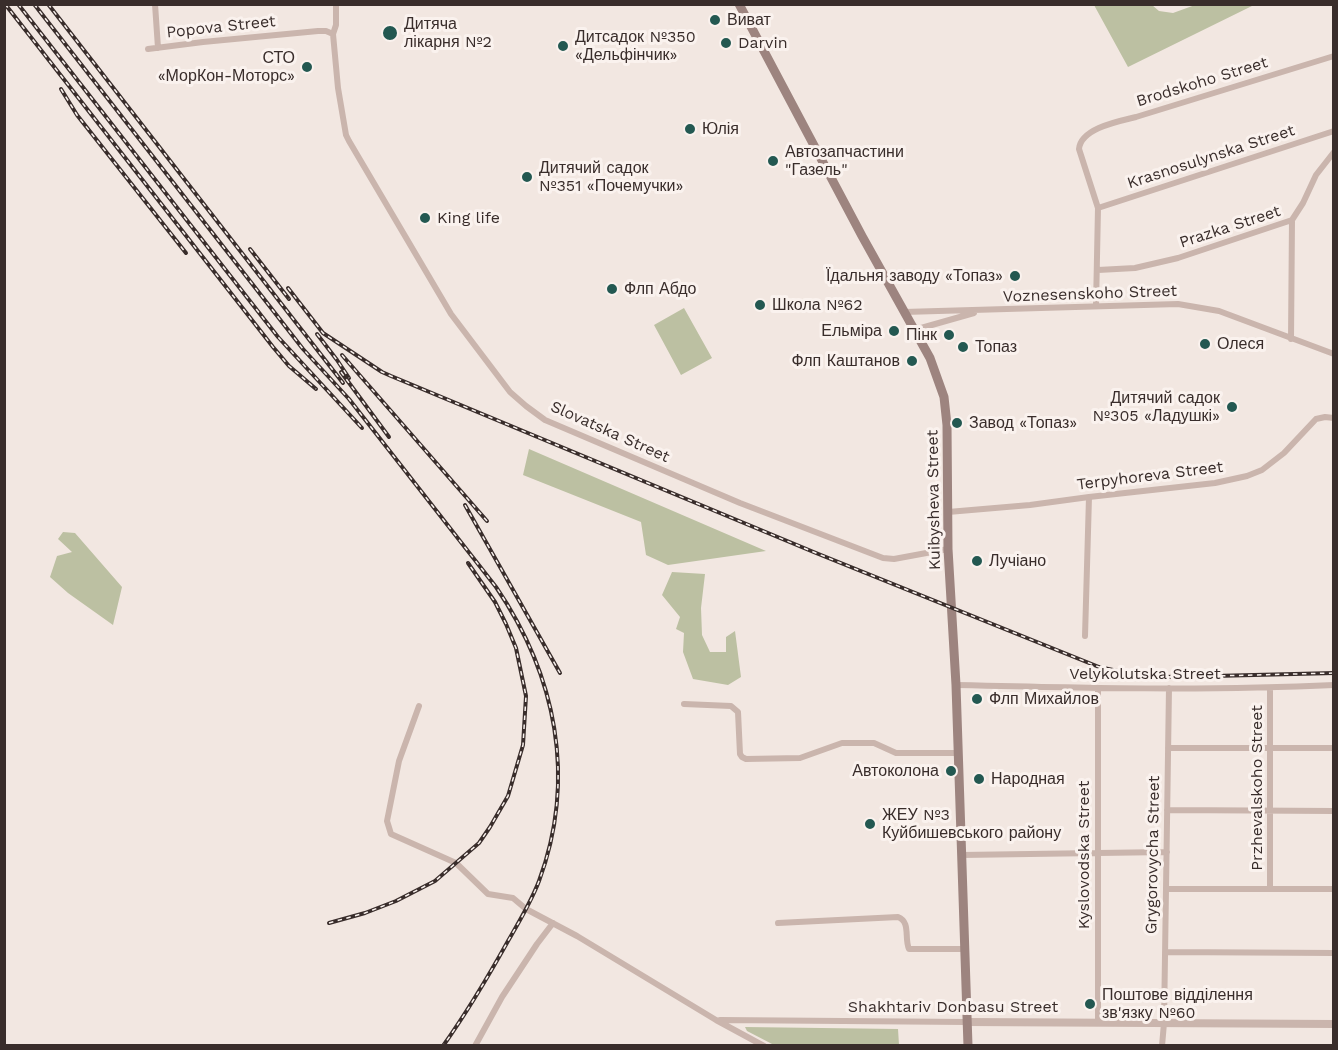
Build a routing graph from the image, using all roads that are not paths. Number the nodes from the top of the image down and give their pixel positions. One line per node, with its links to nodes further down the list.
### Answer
1 (155, 4): 5 (street)
2 (336, 4): 4 (street, Slovatska Street)
3 (739, 4): 15 (main road, Kuibysheva Street)
4 (333, 34): 5 (street, Popova Street); 22 (street, Slovatska Street)
5 (158, 48): 6 (street, Popova Street)
6 (148, 49)
7 (1334, 56): 10 (street, Brodskoho Street)
8 (1334, 131): 10 (street, Krasnosulynska Street)
9 (1334, 152): 11 (street, Prazka Street)
10 (1098, 208): 12 (street)
11 (1292, 220): 12 (street, Prazka Street); 17 (street)
12 (1098, 270): 13 (street)
13 (1096, 306): 14 (street, Voznesenskoho Street); 17 (street, Voznesenskoho Street)
14 (983, 311): 15 (street, Voznesenskoho Street); 16 (street, Voznesenskoho Street)
15 (903, 312): 16 (main road, Kuibysheva Street)
16 (914, 330): 21 (main road, Kuibysheva Street)
17 (1290, 339): 18 (street, Voznesenskoho Street)
18 (1334, 354)
19 (1334, 418): 20 (street, Terpyhoreva Street)
20 (1089, 497): 21 (street, Terpyhoreva Street); 23 (street)
21 (948, 513): 22 (main road, Kuibysheva Street)
22 (948, 549): 24 (main road, Kuibysheva Street)
23 (1085, 636)
24 (956, 685): 26 (street, Velykolutska Street); 34 (main road, Kuibysheva Street)
25 (1334, 685): 28 (street, Velykolutska Street)
26 (1098, 688): 27 (street, Velykolutska Street); 38 (street, Kyslovodska Street)
27 (1169, 688): 28 (street, Velykolutska Street); 31 (street, Grygorovycha Street)
28 (1270, 688): 32 (street, Przhevalskoho Street)
29 (684, 704): 34 (street)
30 (419, 706): 44 (street)
31 (1168, 748): 32 (street); 35 (street, Grygorovycha Street)
32 (1270, 748): 33 (street); 36 (street, Przhevalskoho Street)
33 (1334, 748)
34 (958, 753): 40 (main road, Kuibysheva Street)
35 (1167, 810): 36 (street); 39 (street, Grygorovycha Street)
36 (1270, 810): 37 (street); 42 (street, Przhevalskoho Street)
37 (1334, 811)
38 (1097, 852): 39 (street); 40 (street); 51 (street, Kyslovodska Street)
39 (1167, 852): 41 (street, Grygorovycha Street)
40 (961, 855): 46 (main road, Kuibysheva Street)
41 (1166, 889): 42 (street); 47 (street, Grygorovycha Street)
42 (1270, 889): 43 (street)
43 (1334, 889)
44 (553, 923): 49 (street); 54 (street)
45 (778, 923): 46 (street)
46 (964, 949): 50 (main road, Kuibysheva Street)
47 (1165, 952): 48 (street); 52 (street, Grygorovycha Street)
48 (1334, 953)
49 (716, 1020): 50 (street, Shakhtariv Donbasu Street); 55 (street)
50 (967, 1022): 51 (street, Shakhtariv Donbasu Street); 56 (main road, Kuibysheva Street)
51 (1098, 1022): 52 (street, Shakhtariv Donbasu Street)
52 (1164, 1023): 53 (street, Shakhtariv Donbasu Street); 57 (street, Grygorovycha Street)
53 (1334, 1024)
54 (475, 1046)
55 (764, 1046)
56 (968, 1046)
57 (1162, 1046)

